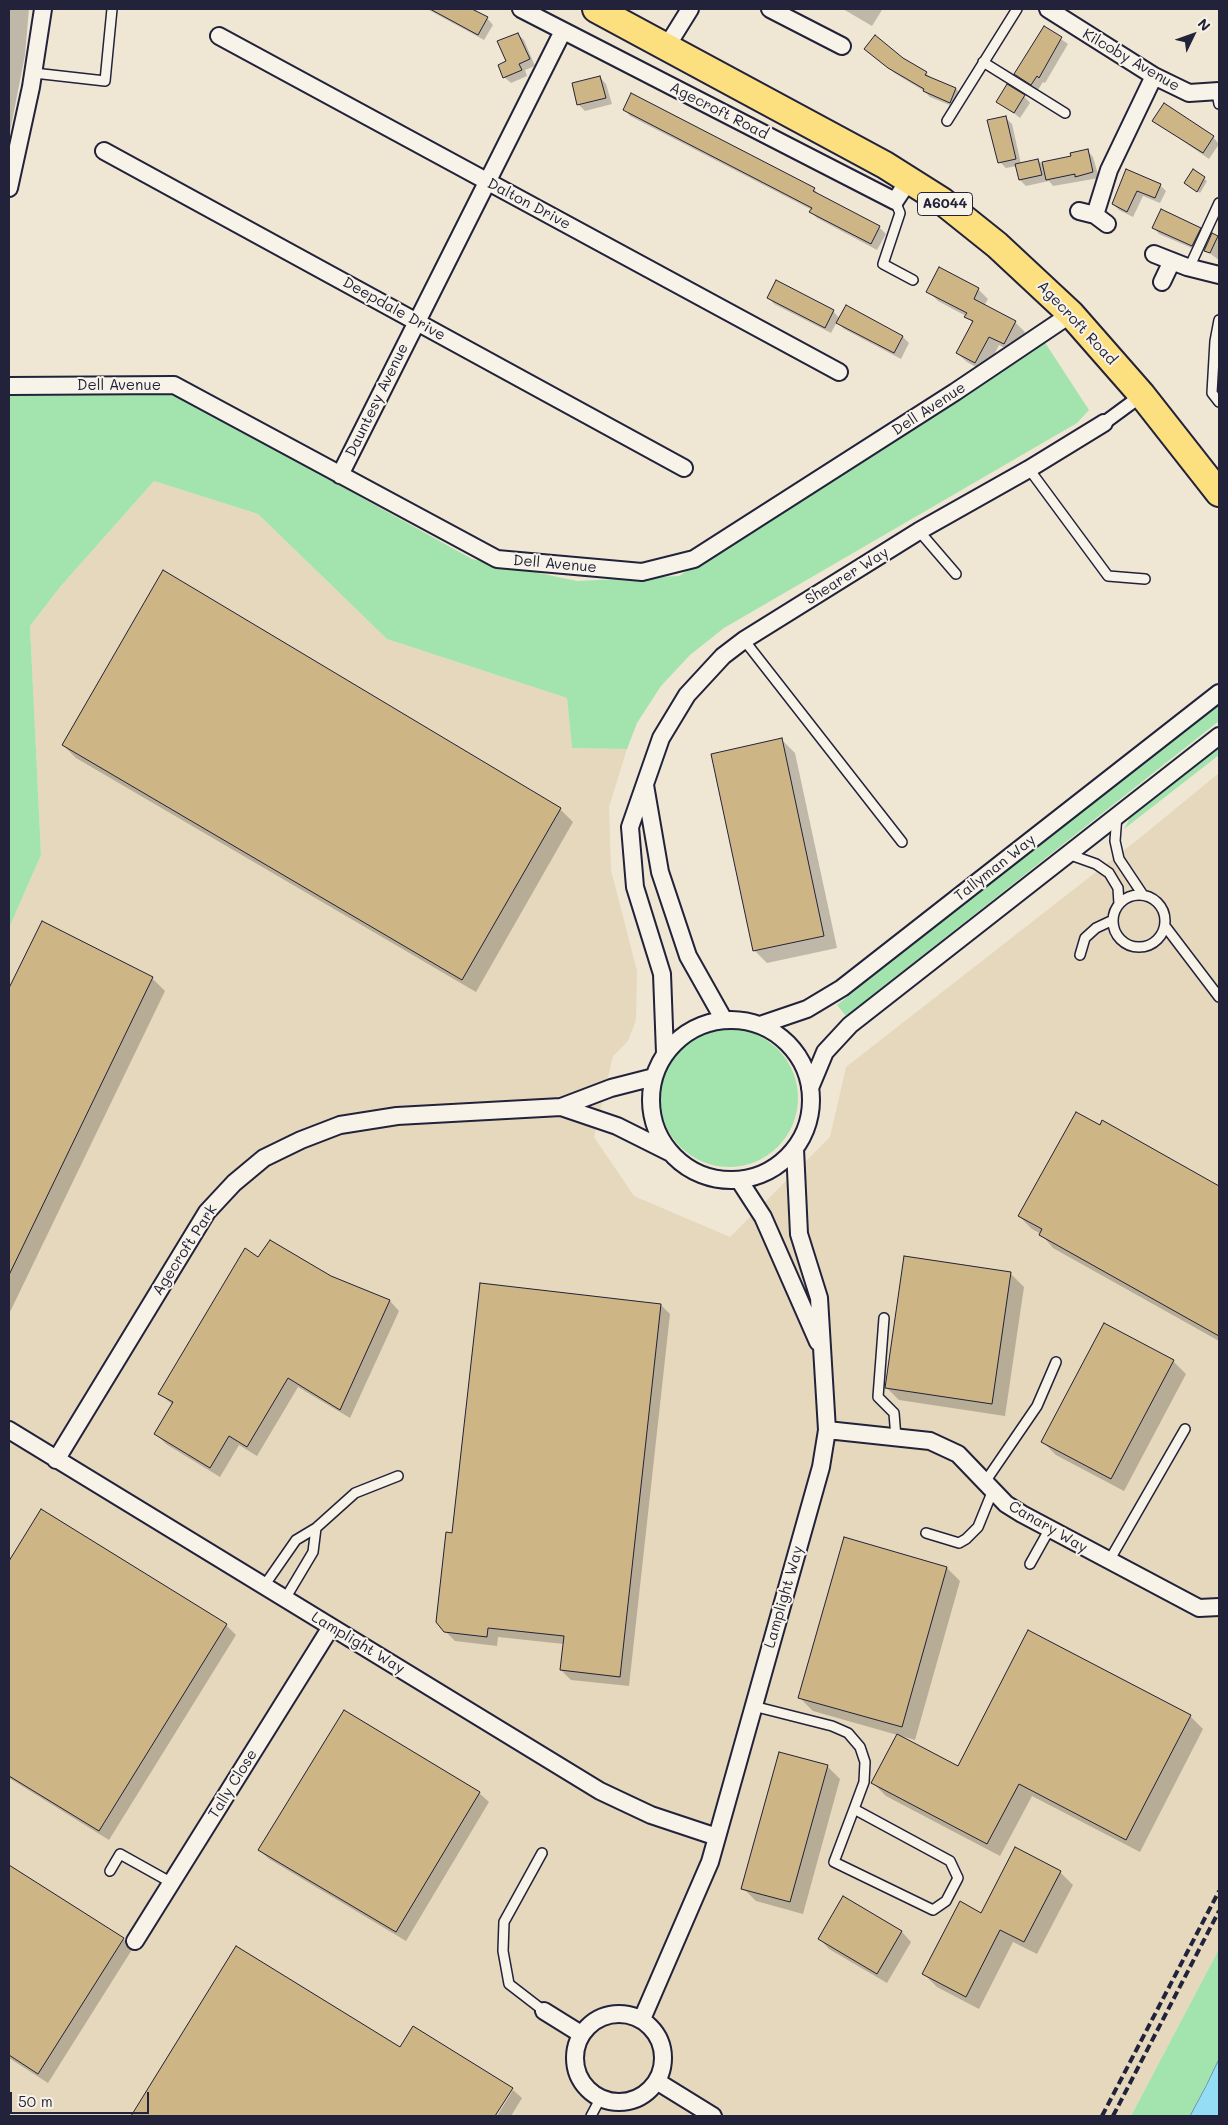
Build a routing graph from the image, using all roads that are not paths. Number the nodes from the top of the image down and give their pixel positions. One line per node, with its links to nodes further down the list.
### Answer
1 (43, 9): 14 (street)
2 (112, 9): 14 (lane)
3 (521, 9): 9 (street, Agecroft Road)
4 (596, 9): 11 (main road, Agecroft Road / A6044)
5 (690, 9): 11 (street)
6 (770, 9): 12 (street)
7 (1018, 9): 13 (lane)
8 (1048, 9): 15 (street, Kilcoby Avenue)
9 (563, 31): 22 (street, Dauntesy Avenue); 24 (street, Agecroft Road)
10 (219, 36): 22 (street, Dalton Drive)
11 (668, 46): 21 (main road, Agecroft Road / A6044)
12 (842, 46)
13 (983, 62): 17 (lane); 18 (lane)
14 (34, 73): 20 (street)
15 (1154, 76): 16 (street, Kilcoby Avenue); 27 (street)
16 (1219, 96)
17 (1064, 113)
18 (947, 121)
19 (104, 151): 36 (street, Deepdale Drive)
20 (13, 153): 23 (street)
21 (909, 180): 24 (street); 34 (main road, Agecroft Road / A6044)
22 (487, 182): 36 (street, Dauntesy Avenue); 37 (street, Dalton Drive)
23 (9, 188)
24 (895, 201): 32 (lane)
25 (1219, 203): 26 (lane)
26 (1217, 212): 30 (lane)
27 (1094, 217)
28 (1154, 254): 29 (street)
29 (1172, 261): 30 (street); 33 (street)
30 (1189, 268): 31 (street)
31 (1219, 276)
32 (914, 280)
33 (1162, 282)
34 (1071, 314): 39 (main road, Agecroft Road / A6044); 44 (street, Dell Avenue)
35 (1219, 320): 40 (lane)
36 (416, 322): 42 (street, Deepdale Drive); 44 (street, Dauntesy Avenue)
37 (839, 372)
38 (9, 386): 44 (street, Dell Avenue)
39 (1142, 395): 41 (street); 45 (main road, Agecroft Road / A6044)
40 (1219, 402)
41 (1104, 424): 43 (street, Shearer Way)
42 (684, 468)
43 (1029, 469): 46 (street, Shearer Way); 48 (lane)
44 (340, 475)
45 (1219, 493)
46 (919, 530): 47 (lane); 49 (street, Shearer Way)
47 (956, 574)
48 (1145, 579)
49 (744, 640): 52 (street, Shearer Way); 54 (lane)
50 (1219, 693): 63 (street, Tallyman Way)
51 (1219, 736): 53 (street)
52 (645, 783): 62 (street); 64 (street, Shearer Way)
53 (1117, 815): 55 (street); 56 (lane)
54 (902, 842)
55 (1068, 854): 57 (lane); 66 (street)
56 (1143, 895): 57 (lane); 59 (lane)
57 (1120, 904): 58 (lane)
58 (1113, 920): 59 (lane); 60 (lane)
59 (1165, 926): 61 (lane)
60 (1080, 955)
61 (1219, 997)
62 (724, 1020): 63 (street); 64 (street)
63 (760, 1025): 66 (street)
64 (666, 1053): 65 (street)
65 (654, 1076): 67 (street); 69 (street)
66 (810, 1088): 68 (street)
67 (561, 1107): 69 (street); 78 (street, Agecroft Park)
68 (795, 1149): 70 (street); 72 (street, Lamplight Way)
69 (671, 1154): 70 (street)
70 (740, 1180): 72 (street)
71 (884, 1318): 77 (lane)
72 (823, 1353): 76 (street, Lamplight Way)
73 (1056, 1362): 80 (lane)
74 (1185, 1429): 84 (lane)
75 (9, 1430): 78 (street, Lamplight Way)
76 (827, 1430): 77 (street, Canary Way); 90 (street, Lamplight Way)
77 (896, 1438): 80 (street, Canary Way)
78 (56, 1460): 86 (street, Lamplight Way)
79 (398, 1476): 81 (lane)
80 (989, 1486): 82 (street, Canary Way); 83 (lane)
81 (316, 1528): 86 (lane); 87 (lane)
82 (1049, 1530): 84 (street, Canary Way); 85 (lane)
83 (926, 1533)
84 (1109, 1560): 88 (street, Canary Way)
85 (1030, 1564)
86 (264, 1586): 87 (street, Lamplight Way)
87 (285, 1599): 89 (street, Lamplight Way)
88 (1219, 1607)
89 (331, 1627): 92 (street, Lamplight Way); 95 (street, Tally Close)
90 (753, 1706): 91 (lane); 92 (street, Lamplight Way)
91 (854, 1809): 91 (lane)
92 (717, 1837): 98 (street, Lamplight Way)
93 (542, 1853): 97 (lane)
94 (110, 1871): 95 (lane)
95 (172, 1883): 96 (street, Tally Close)
96 (135, 1941)
97 (544, 2011): 99 (street)
98 (642, 2019): 99 (street); 100 (street)
99 (581, 2034): 101 (street)
100 (658, 2082): 101 (street); 103 (street)
101 (600, 2099): 102 (lane)
102 (591, 2116)
103 (713, 2116)

